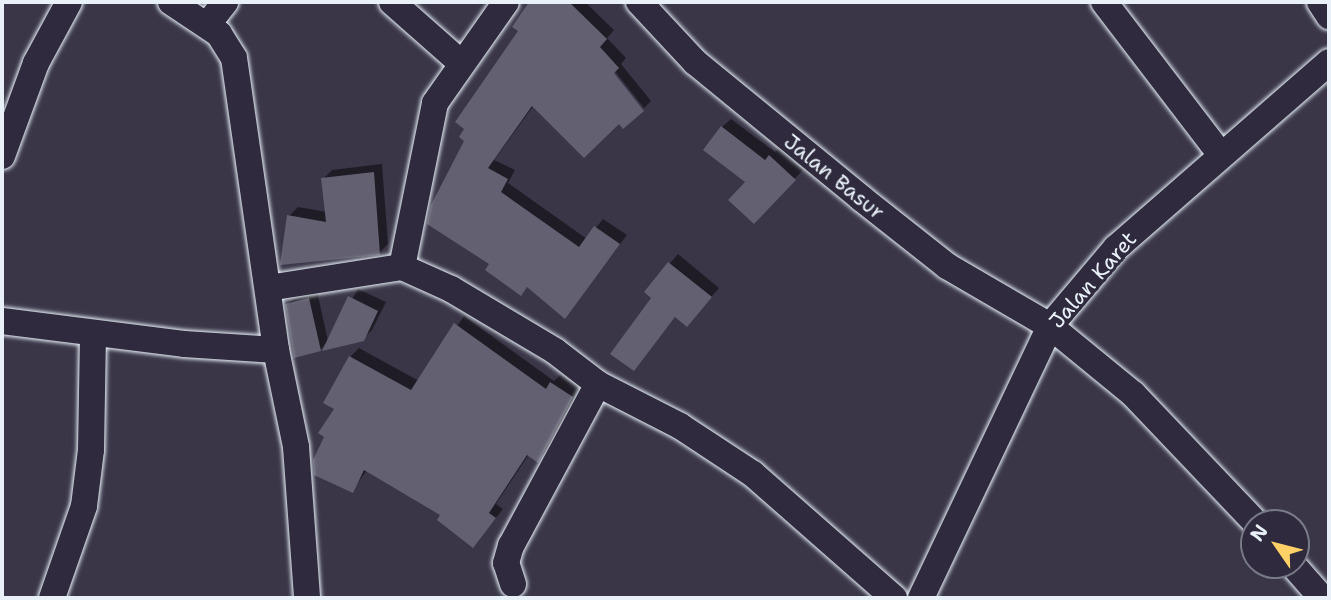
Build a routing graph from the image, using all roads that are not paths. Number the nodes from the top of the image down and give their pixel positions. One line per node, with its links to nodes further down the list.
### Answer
1 (69, 2): 14 (street)
2 (171, 2): 10 (street)
3 (225, 2): 10 (street)
4 (392, 2): 11 (street)
5 (506, 2): 11 (street)
6 (639, 2): 18 (street, Jalan Basur)
7 (1104, 2): 13 (street)
8 (1320, 2): 9 (street)
9 (1329, 16)
10 (208, 24): 16 (street)
11 (460, 62): 15 (street)
12 (1329, 62): 13 (street, Jalan Karet)
13 (1221, 155): 18 (street, Jalan Karet)
14 (2, 156)
15 (402, 267): 16 (street); 21 (street)
16 (268, 288): 20 (street)
17 (2, 321): 19 (street)
18 (1050, 326): 22 (street, Jalan Basur); 28 (street, Jalan Karet)
19 (93, 332): 20 (street); 25 (street)
20 (276, 349): 26 (street)
21 (598, 384): 24 (street); 27 (street)
22 (1243, 509)
23 (1305, 579): 29 (street)
24 (513, 584)
25 (52, 598)
26 (307, 598)
27 (894, 598)
28 (921, 598)
29 (1322, 598)

